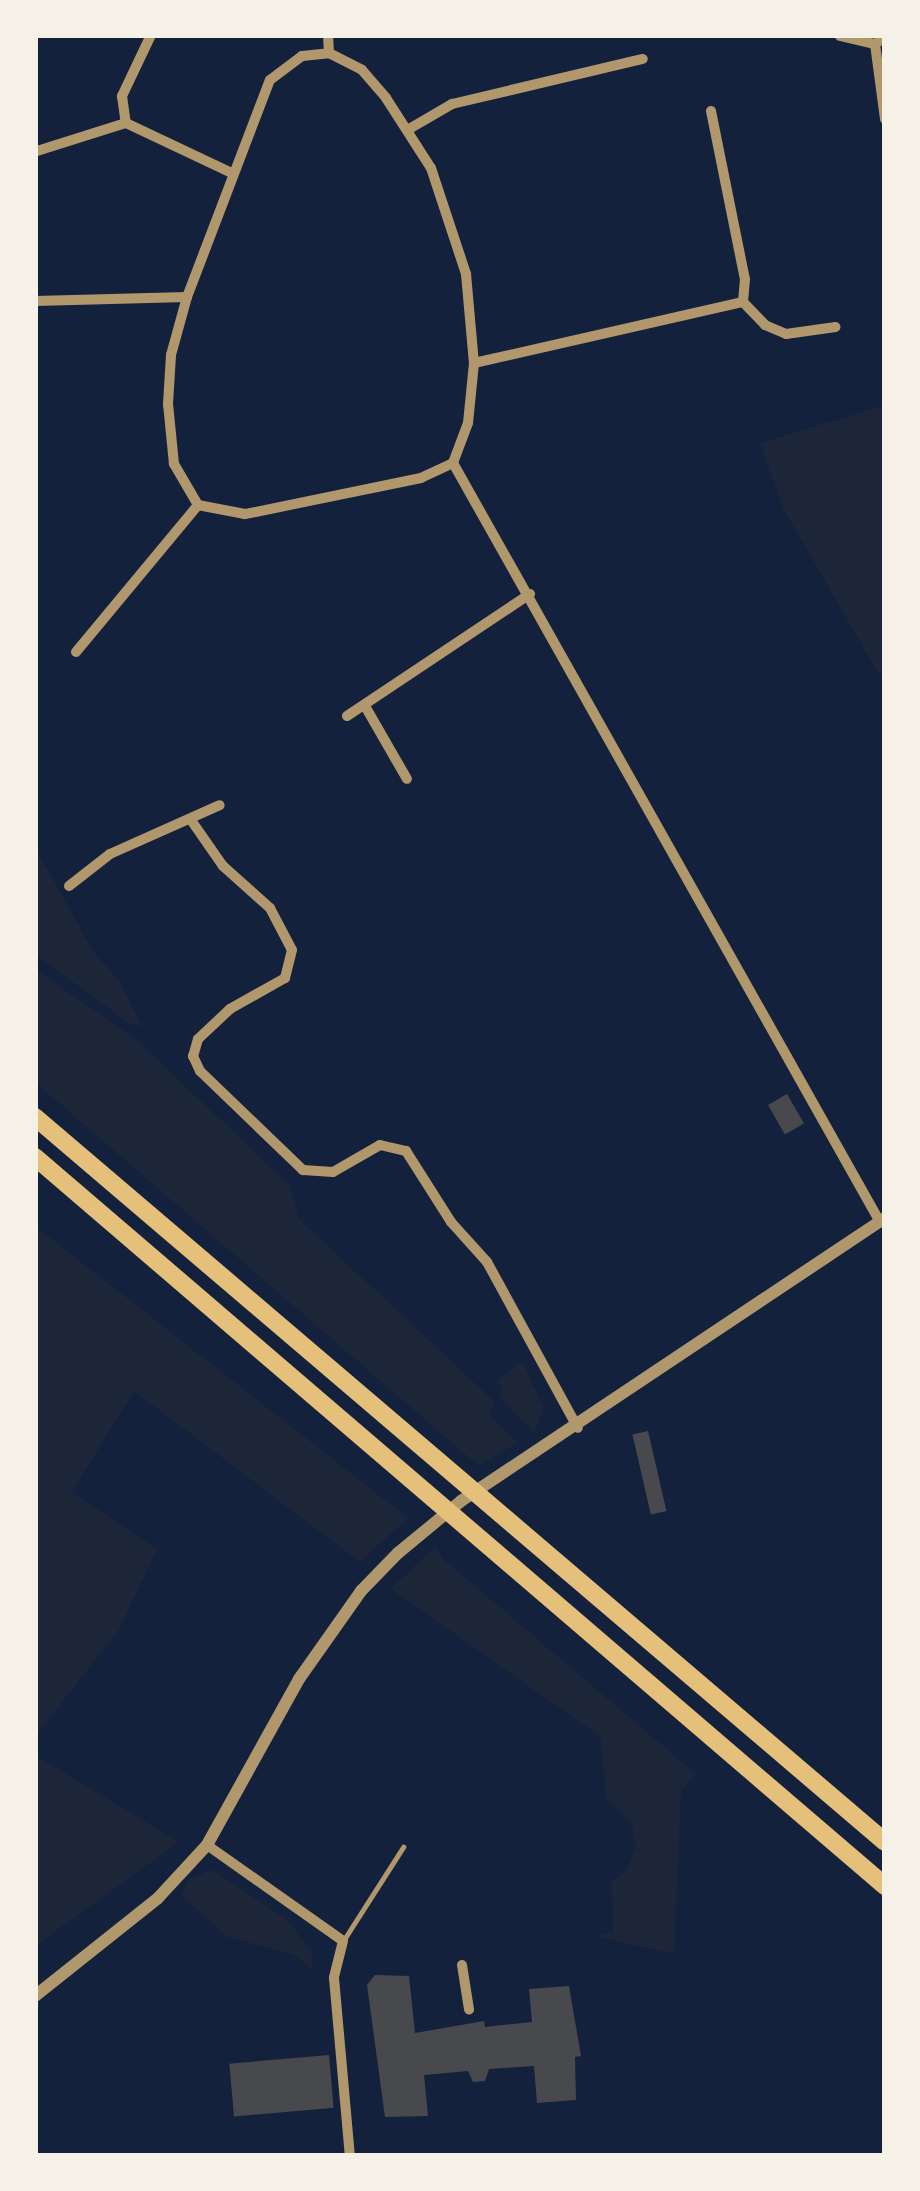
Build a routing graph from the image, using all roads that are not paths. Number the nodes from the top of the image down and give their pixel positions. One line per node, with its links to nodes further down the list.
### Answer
1 (151, 35): 9 (street)
2 (328, 35): 5 (street)
3 (840, 36): 4 (street)
4 (880, 40): 8 (street)
5 (328, 53): 10 (street); 12 (street)
6 (643, 59): 10 (street)
7 (711, 111): 15 (street)
8 (885, 119)
9 (126, 123): 11 (street); 12 (street)
10 (408, 129): 17 (street)
11 (38, 151)
12 (232, 172): 13 (street)
13 (187, 297): 14 (street); 19 (street)
14 (35, 301)
15 (742, 302): 16 (street); 17 (street)
16 (836, 327)
17 (474, 362): 18 (street)
18 (452, 463): 19 (street); 20 (street)
19 (198, 505): 21 (street)
20 (530, 594): 22 (street); 30 (street)
21 (76, 652)
22 (366, 706): 23 (street); 24 (street)
23 (347, 716)
24 (407, 779)
25 (220, 805): 26 (street)
26 (191, 820): 27 (street); 31 (street)
27 (69, 886)
28 (35, 1117): 32 (highway)
29 (35, 1157): 35 (highway)
30 (882, 1220): 31 (street)
31 (578, 1428): 33 (street)
32 (885, 1842)
33 (207, 1845): 36 (street); 38 (street)
34 (403, 1847): 36 (lane)
35 (885, 1886)
36 (342, 1941): 40 (street)
37 (462, 1964): 39 (street)
38 (35, 1996)
39 (469, 2008)
40 (350, 2156)

